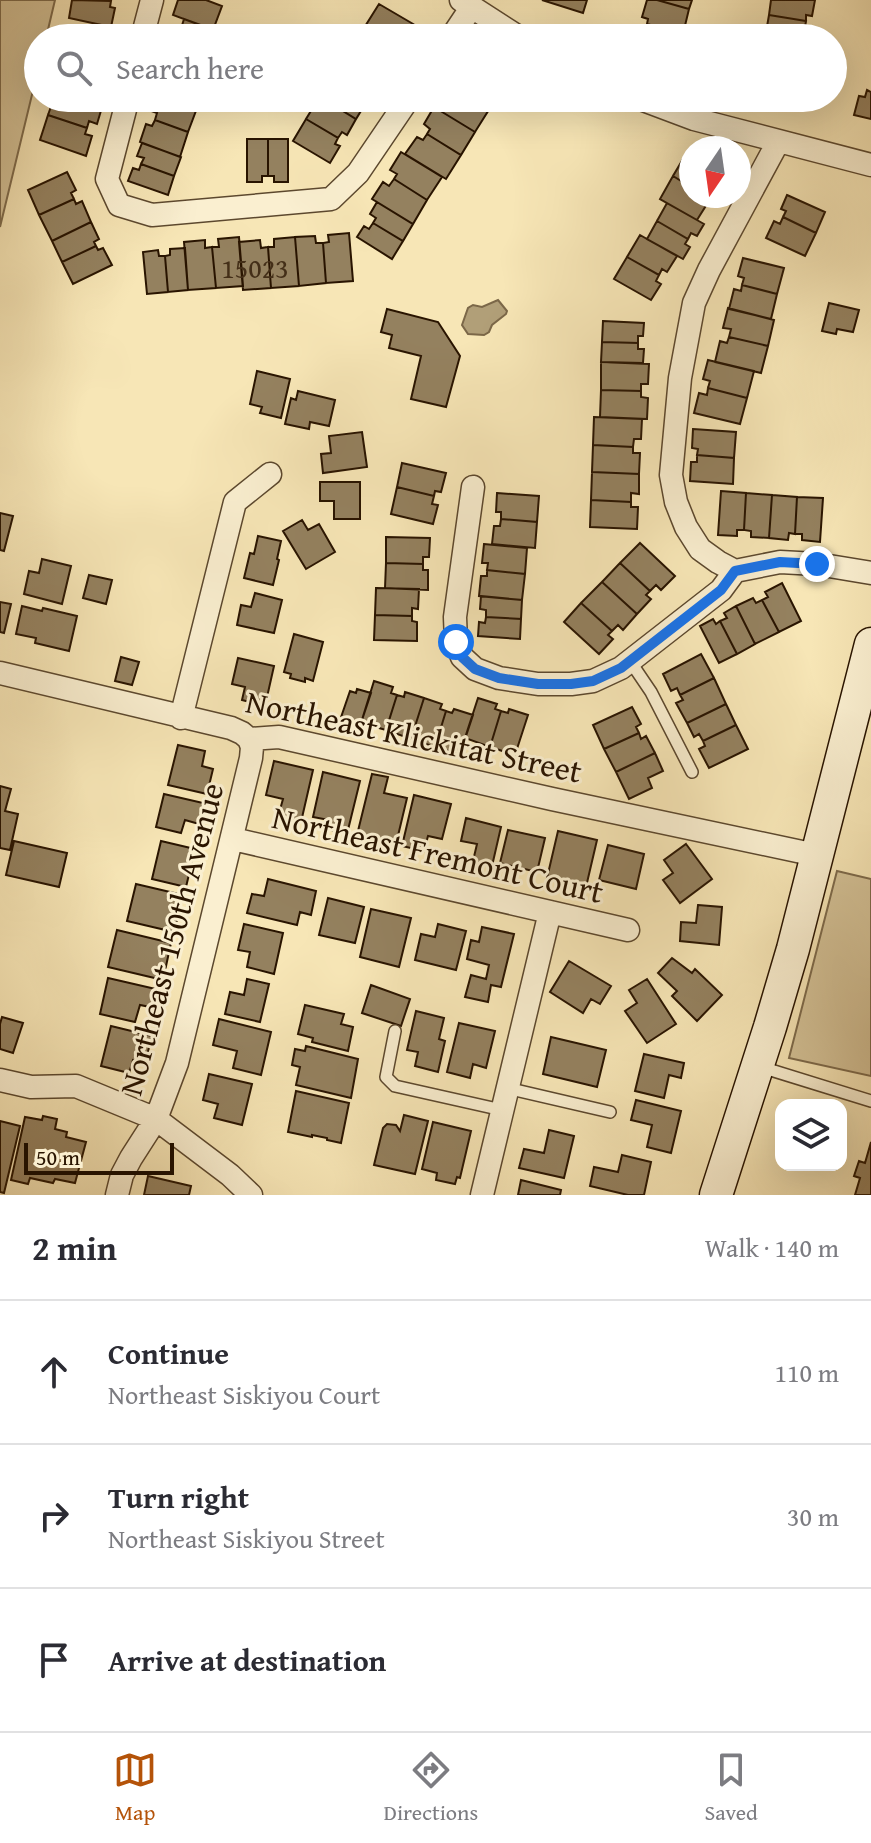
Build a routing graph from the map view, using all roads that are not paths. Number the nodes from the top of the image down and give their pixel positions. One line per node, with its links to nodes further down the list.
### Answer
1 (152, 0): 3 (street)
2 (466, 4): 4 (street); 5 (street)
3 (146, 24)
4 (457, 24)
5 (498, 24)
6 (124, 112): 7 (street)
7 (399, 112)
8 (675, 112): 9 (street)
9 (778, 142): 10 (street); 13 (street)
10 (871, 165)
11 (270, 474): 18 (street)
12 (473, 487): 16 (street)
13 (735, 571): 14 (street); 16 (street)
14 (871, 573)
15 (870, 655): 22 (main road)
16 (630, 661): 20 (lane)
17 (0, 673): 18 (street, Northeast Klickitat Street)
18 (181, 718): 19 (street, Northeast Klickitat Street)
19 (249, 739): 21 (street, Northeast 150th Avenue); 22 (street, Northeast Klickitat Street)
20 (692, 772)
21 (233, 839): 23 (street, Northeast Fremont Court); 31 (street, Northeast 150th Avenue)
22 (816, 855): 26 (main road)
23 (550, 912): 24 (street, Northeast Fremont Court); 28 (street)
24 (628, 930)
25 (395, 1031): 28 (lane)
26 (758, 1066): 29 (lane); 35 (main road)
27 (0, 1080): 31 (street)
28 (505, 1099): 30 (lane); 34 (street)
29 (871, 1101)
30 (610, 1112)
31 (156, 1119): 32 (street, Northeast 150th Avenue); 33 (street)
32 (117, 1195)
33 (251, 1195)
34 (482, 1195)
35 (716, 1195)

